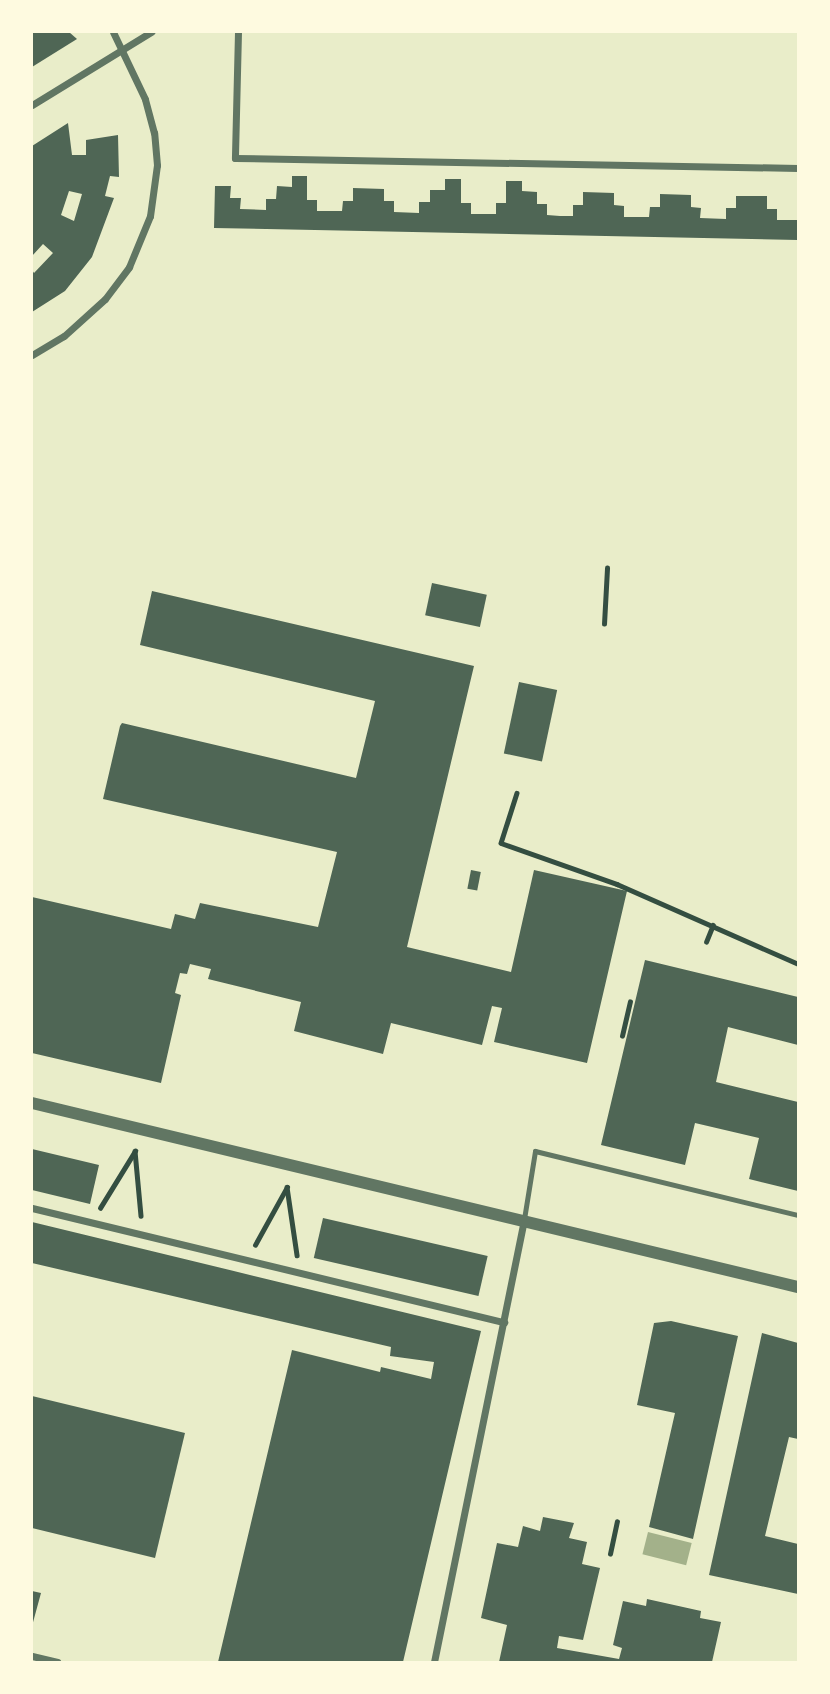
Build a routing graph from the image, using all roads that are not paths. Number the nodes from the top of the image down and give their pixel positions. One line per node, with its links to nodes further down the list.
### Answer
1 (113, 32): 4 (street)
2 (151, 32): 4 (street)
3 (238, 32): 6 (street)
4 (123, 48): 5 (street); 7 (street)
5 (32, 104)
6 (799, 169)
7 (32, 355)
8 (32, 1103): 11 (street)
9 (32, 1208): 13 (street)
10 (799, 1215): 11 (lane)
11 (524, 1219): 12 (street); 13 (street)
12 (799, 1287)
13 (504, 1322): 16 (street)
14 (32, 1656): 15 (street)
15 (57, 1662)
16 (434, 1662)

